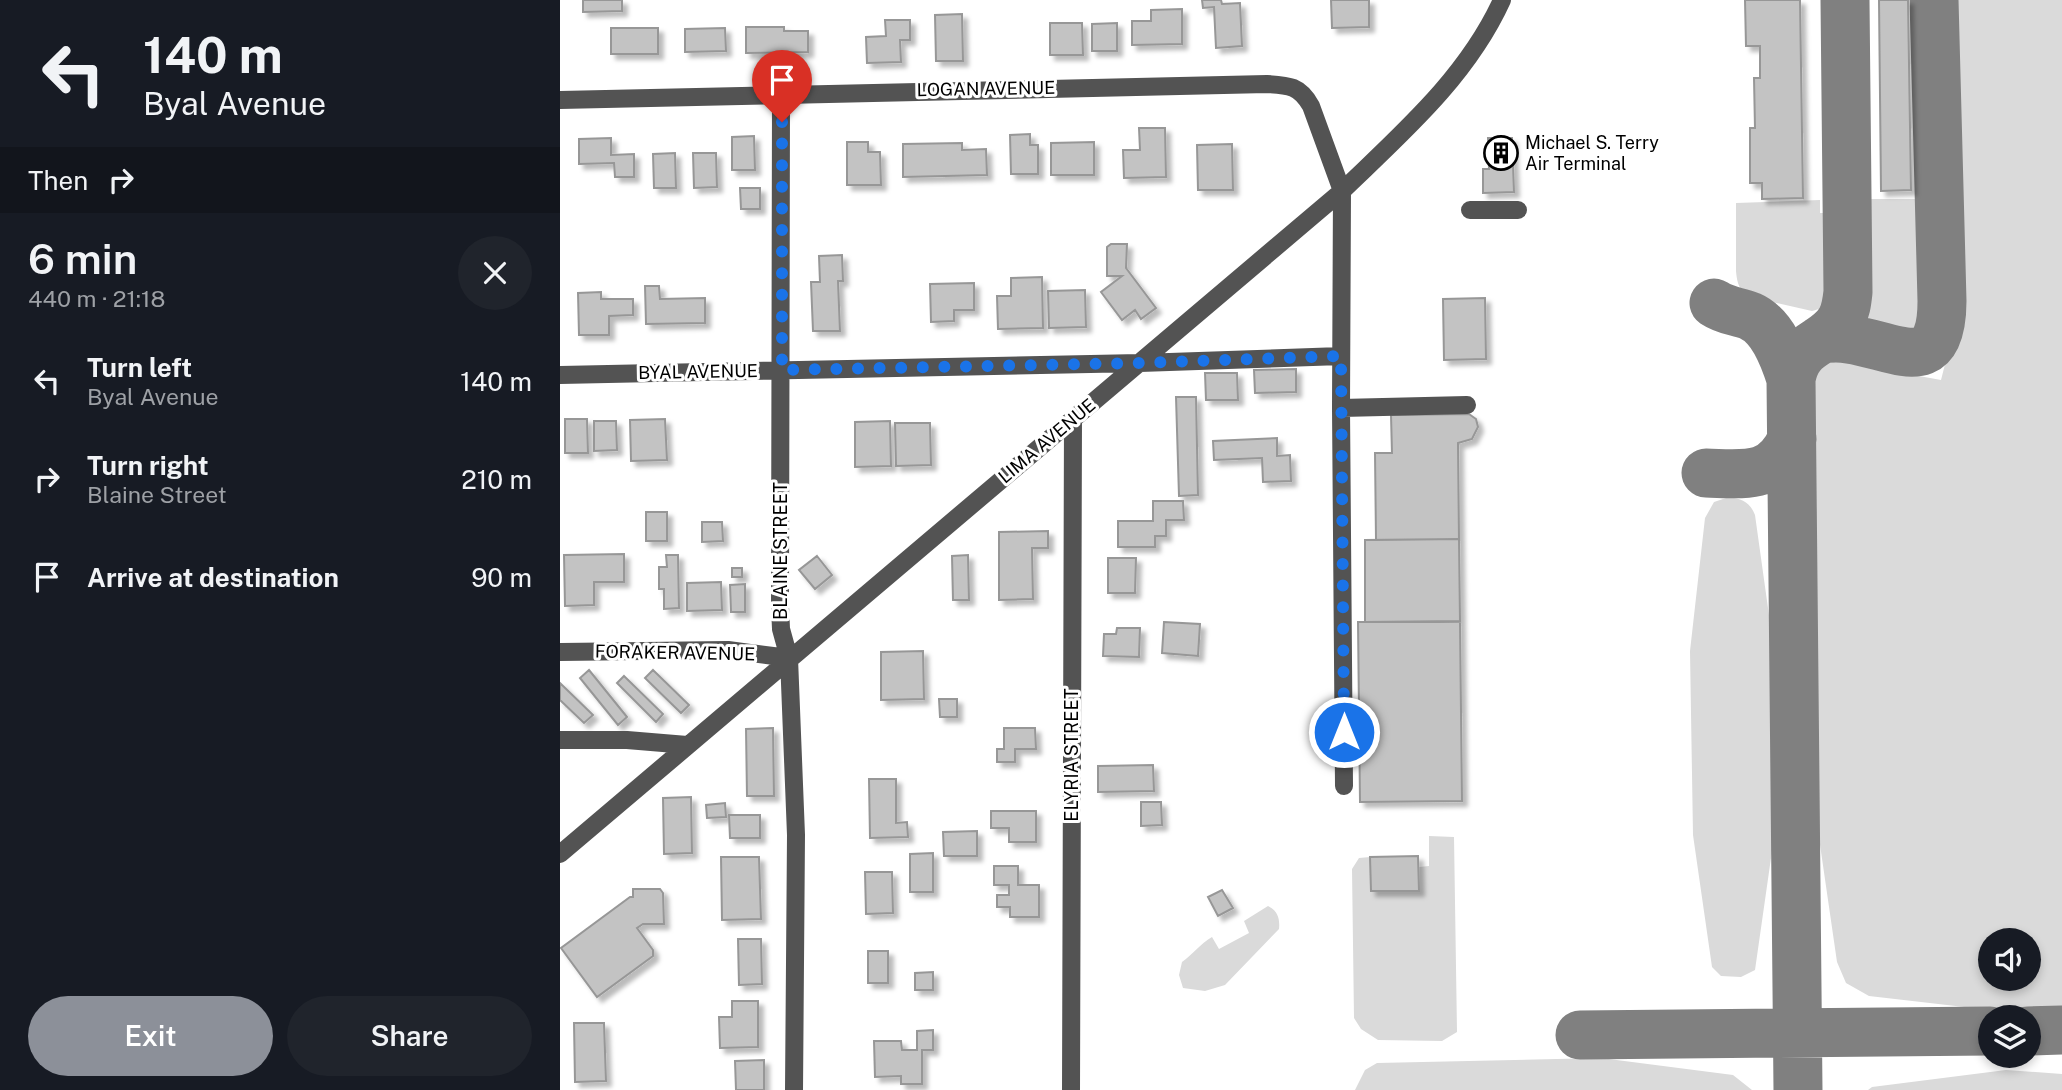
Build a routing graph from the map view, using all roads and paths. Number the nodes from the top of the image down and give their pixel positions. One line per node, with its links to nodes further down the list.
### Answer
1 (1503, 0): 4 (street, LIMA AVENUE)
2 (781, 94): 3 (street, LOGAN AVENUE); 4 (street, LOGAN AVENUE); 9 (street, BLAINE STREET)
3 (560, 100)
4 (1342, 191): 7 (street); 8 (street, LIMA AVENUE)
5 (1470, 210): 6 (street)
6 (1518, 210)
7 (1341, 356): 8 (street, BYAL AVENUE); 12 (street)
8 (1140, 363): 9 (street, BYAL AVENUE); 13 (street, LIMA AVENUE)
9 (782, 370): 10 (street, BYAL AVENUE); 15 (street, BLAINE STREET)
10 (560, 375)
11 (1467, 405): 12 (street)
12 (1341, 408): 18 (street)
13 (1073, 419): 15 (street, LIMA AVENUE); 21 (street, ELYRIA STREET)
14 (560, 652): 15 (street, FORAKER AVENUE)
15 (789, 658): 17 (street, LIMA AVENUE); 20 (street, BLAINE STREET)
16 (560, 740): 17 (street)
17 (687, 745): 19 (street, LIMA AVENUE)
18 (1344, 786)
19 (560, 854)
20 (794, 1090)
21 (1071, 1090)

